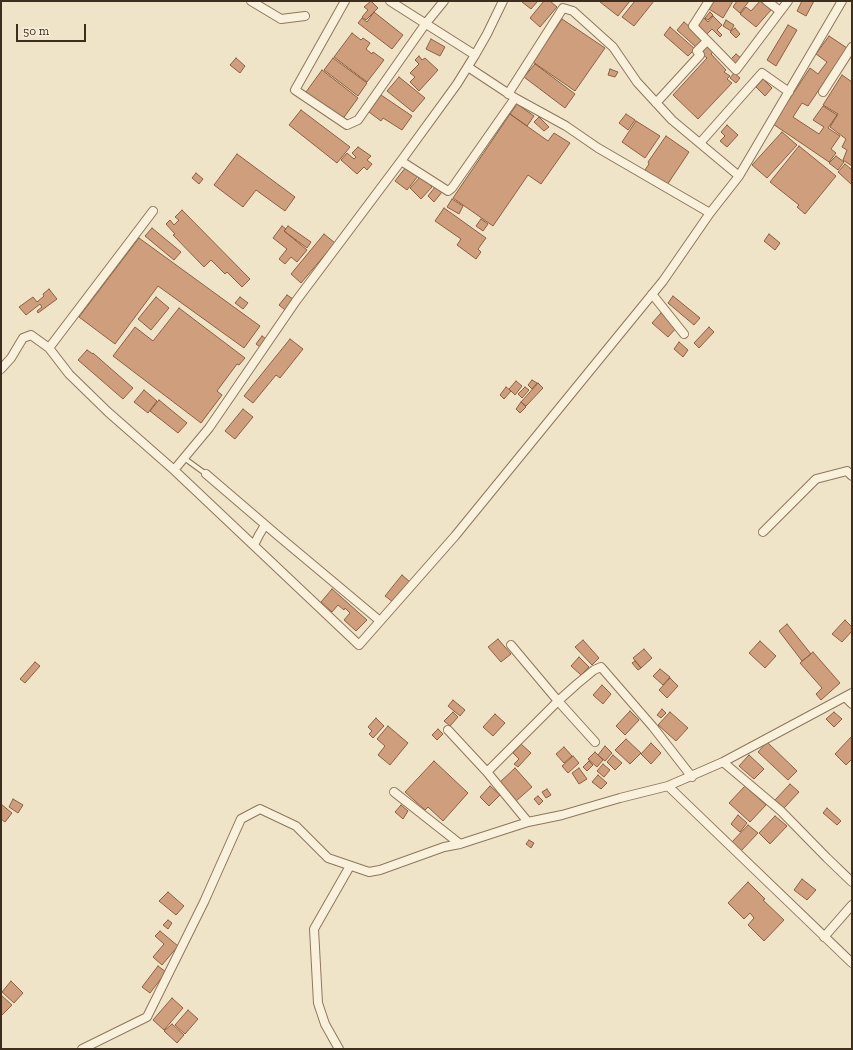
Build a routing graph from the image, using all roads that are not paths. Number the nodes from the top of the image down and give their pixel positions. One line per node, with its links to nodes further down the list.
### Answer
1 (251, 1): 11 (street)
2 (345, 1): 12 (street)
3 (390, 1): 12 (street)
4 (444, 1): 12 (street)
5 (503, 1): 15 (street)
6 (709, 1): 13 (street)
7 (767, 1): 10 (street)
8 (788, 1): 10 (street)
9 (842, 1): 17 (street)
10 (780, 11): 13 (street)
11 (304, 16)
12 (426, 23): 15 (street)
13 (707, 41): 20 (street)
14 (852, 47): 18 (street)
15 (475, 55): 16 (street)
16 (468, 67): 19 (street); 22 (street)
17 (789, 92): 21 (street); 23 (street)
18 (823, 92)
19 (512, 96): 20 (street); 22 (street); 25 (street)
20 (656, 103): 21 (street)
21 (700, 143): 23 (street)
22 (401, 161): 30 (street)
23 (740, 176): 25 (street)
24 (153, 211): 28 (street)
25 (710, 213): 26 (street)
26 (652, 294): 27 (street); 37 (street)
27 (684, 334)
28 (49, 348): 29 (street); 31 (street)
29 (1, 369)
30 (184, 458): 31 (street); 32 (lane)
31 (174, 470): 36 (street)
32 (206, 474): 34 (street)
33 (852, 476): 35 (street)
34 (265, 525): 36 (street); 37 (street)
35 (763, 532)
36 (254, 546): 37 (street)
37 (380, 621)
38 (511, 645): 40 (street)
39 (849, 695): 41 (street); 44 (street)
40 (558, 701): 43 (street); 45 (street); 46 (street)
41 (852, 704)
42 (448, 730): 45 (street)
43 (595, 742)
44 (723, 762): 46 (street); 52 (street)
45 (487, 772): 49 (street)
46 (692, 777): 47 (street)
47 (668, 786): 49 (street); 54 (street)
48 (394, 792): 50 (street)
49 (528, 822): 50 (street)
50 (460, 844): 51 (street)
51 (350, 866): 56 (street); 57 (street)
52 (852, 882)
53 (852, 904): 54 (street)
54 (824, 937): 55 (street)
55 (852, 963)
56 (82, 1049)
57 (340, 1049)

